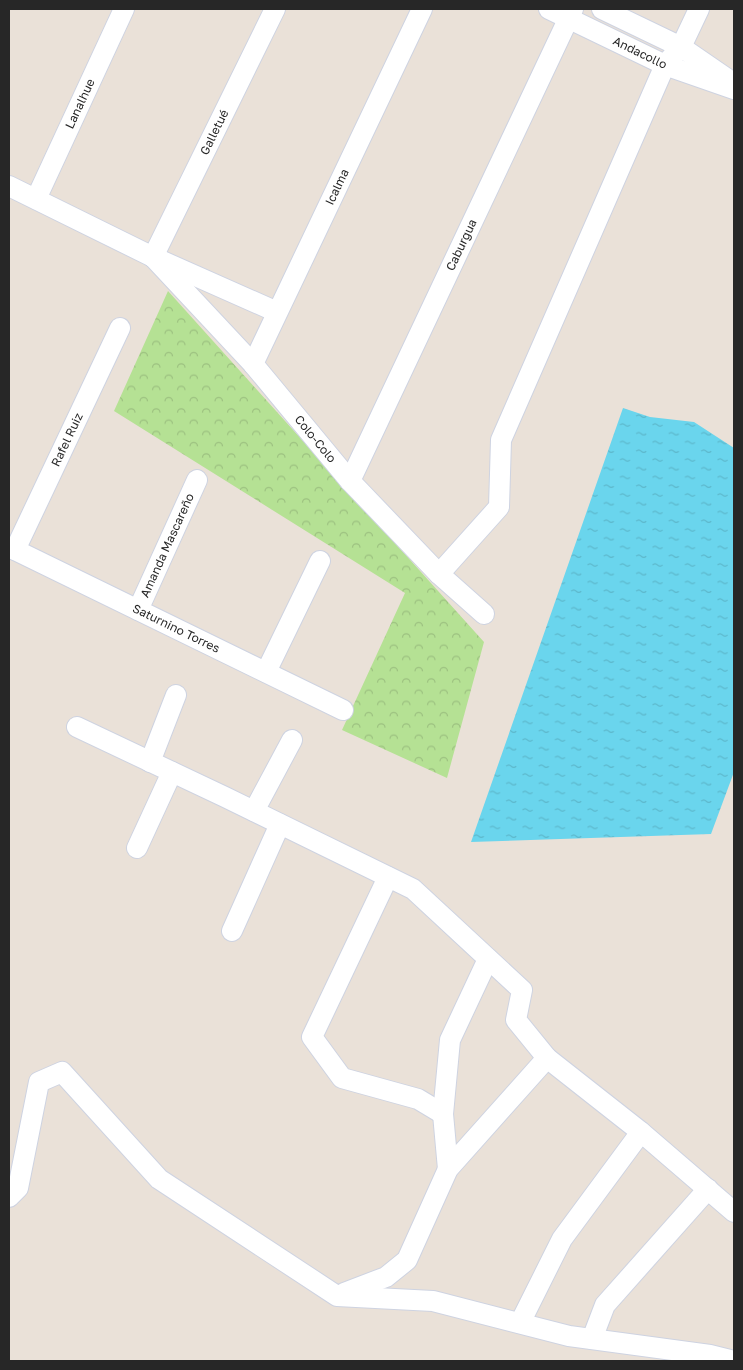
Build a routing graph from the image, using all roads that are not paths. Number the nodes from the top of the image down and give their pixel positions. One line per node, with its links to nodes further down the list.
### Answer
1 (124, 9): 13 (street, Lanalhue)
2 (275, 9): 14 (street, Galletué)
3 (422, 9): 15 (street, Icalma)
4 (549, 9): 7 (street, Andacollo)
5 (602, 9): 8 (street, Andacollo)
6 (699, 9): 8 (street)
7 (571, 14): 9 (street, Andacollo); 19 (street, Caburgua)
8 (681, 47): 9 (street); 10 (street, Andacollo)
9 (665, 65): 11 (street, Andacollo); 22 (street)
10 (734, 84)
11 (734, 89)
12 (9, 186): 13 (street, Colo-Colo)
13 (36, 199): 14 (street, Colo-Colo)
14 (153, 257): 15 (street, Colo-Colo); 17 (street, Colo-Colo)
15 (277, 312): 17 (street, Icalma)
16 (120, 328): 20 (street, Rafel Ruiz)
17 (253, 364): 19 (street, Colo-Colo)
18 (197, 480): 23 (street, Amanda Mascareño)
19 (350, 480): 22 (street, Colo-Colo)
20 (12, 549): 23 (street, Saturnino Torres)
21 (320, 561): 25 (street)
22 (439, 574): 24 (street, Colo-Colo)
23 (138, 610): 25 (street, Saturnino Torres)
24 (484, 614)
25 (266, 672): 27 (street, Saturnino Torres)
26 (176, 695): 30 (street)
27 (343, 710)
28 (77, 727): 30 (street)
29 (292, 740): 32 (street)
30 (150, 762): 31 (street)
31 (172, 772): 32 (street); 34 (street)
32 (254, 811): 33 (street)
33 (280, 824): 35 (street); 36 (street)
34 (137, 848)
35 (388, 877): 37 (street); 39 (street)
36 (232, 931)
37 (488, 959): 38 (street); 39 (street)
38 (547, 1058): 40 (street); 41 (street)
39 (443, 1114): 41 (street)
40 (641, 1132): 42 (street); 46 (street)
41 (448, 1169): 45 (street)
42 (708, 1189): 44 (street); 47 (street)
43 (9, 1197): 45 (street)
44 (734, 1212)
45 (338, 1296): 46 (street)
46 (520, 1323): 47 (street)
47 (592, 1339): 48 (street)
48 (734, 1361)

